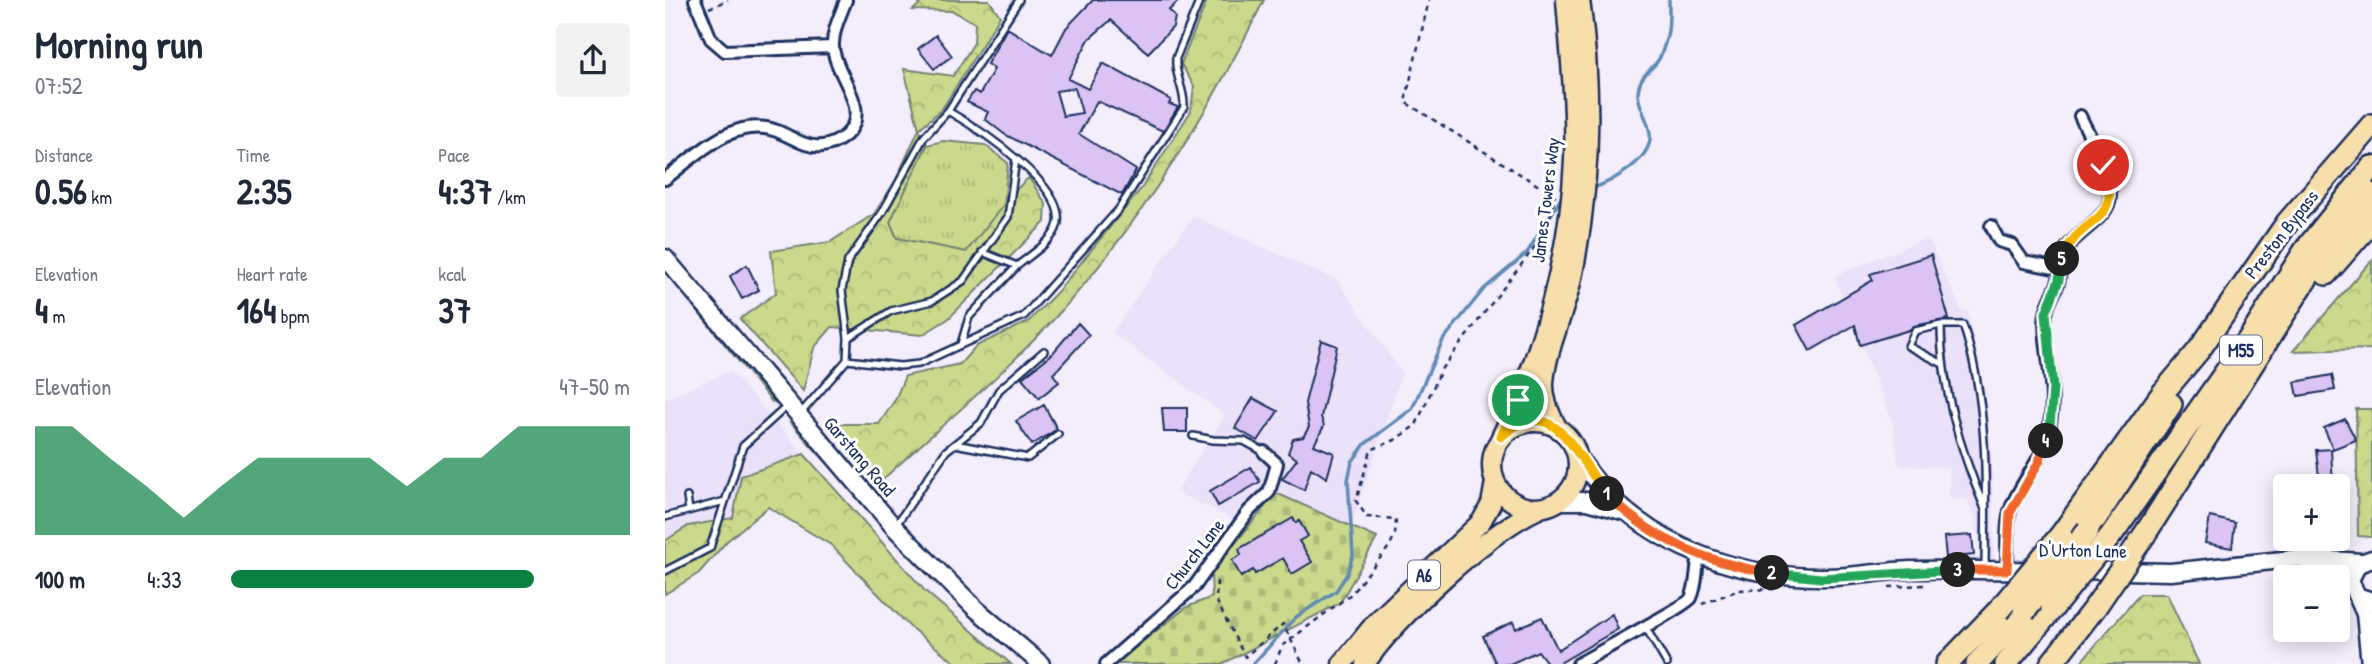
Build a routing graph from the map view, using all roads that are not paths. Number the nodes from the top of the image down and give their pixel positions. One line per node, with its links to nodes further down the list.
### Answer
1 (695, 0): 7 (street)
2 (846, 0): 7 (street)
3 (1019, 0): 8 (lane)
4 (1200, 0): 23 (lane)
5 (1566, 0): 33 (main road, James Towers Way / A6)
6 (1580, 0): 30 (main road, James Towers Way)
7 (833, 47): 13 (street)
8 (948, 111): 11 (lane); 22 (lane)
9 (2080, 116): 20 (street)
10 (2372, 125): 24 (highway, Preston Bypass / M55)
11 (1016, 159): 17 (lane); 19 (lane)
12 (2372, 167): 64 (highway, M55, bridge)
13 (665, 179)
14 (2372, 194): 26 (highway, M55)
15 (2372, 220): 26 (highway, M55)
16 (1991, 226): 20 (street)
17 (982, 252): 19 (lane); 22 (lane)
18 (665, 258): 29 (street, Garstang Road)
19 (1017, 266): 23 (lane)
20 (2059, 270): 51 (street)
21 (1941, 325): 28 (lane); 28 (lane); 44 (lane)
22 (848, 338): 27 (lane)
23 (961, 346): 27 (lane)
24 (2199, 349): 62 (highway, M55, bridge); 63 (highway, M55, bridge)
25 (1044, 351): 34 (lane)
26 (2258, 357): 65 (highway, M55, bridge)
27 (847, 360): 29 (lane)
28 (1941, 363): 44 (lane)
29 (794, 410): 39 (lane); 46 (street, Garstang Road)
30 (1557, 427): 33 (main road); 36 (main road)
31 (1058, 434): 34 (lane)
32 (1193, 436): 35 (lane)
33 (1501, 437): 37 (main road, A6)
34 (955, 444): 46 (lane)
35 (1263, 452): 57 (street, Church Lane)
36 (1578, 456): 40 (main road); 43 (street, D'Urton Lane)
37 (1495, 482): 41 (main road); 58 (main road, A6)
38 (687, 497): 42 (lane)
39 (725, 501): 42 (lane); 52 (lane)
40 (1559, 501): 41 (main road, A6); 43 (street, D'Urton Lane)
41 (1541, 508): 59 (main road, A6)
42 (688, 510): 45 (lane)
43 (1624, 512): 47 (street, D'Urton Lane)
44 (1986, 512): 50 (lane)
45 (665, 517)
46 (894, 527): 56 (street, Garstang Road)
47 (1699, 555): 50 (street, D'Urton Lane); 54 (street)
48 (2300, 558): 49 (street, D'Urton Lane); 51 (street, D'Urton Lane); 53 (street)
49 (2367, 561): 53 (street)
50 (1985, 569): 51 (street, D'Urton Lane)
51 (2007, 570)
52 (665, 571)
53 (2360, 594): 55 (street)
54 (1644, 625): 60 (street); 61 (lane)
55 (2371, 633): 66 (street)
56 (1041, 664)
57 (1106, 664)
58 (1342, 664)
59 (1364, 664)
60 (1578, 664)
61 (1667, 664)
62 (1947, 664)
63 (1977, 664)
64 (2006, 664)
65 (2052, 664)
66 (2370, 664)

